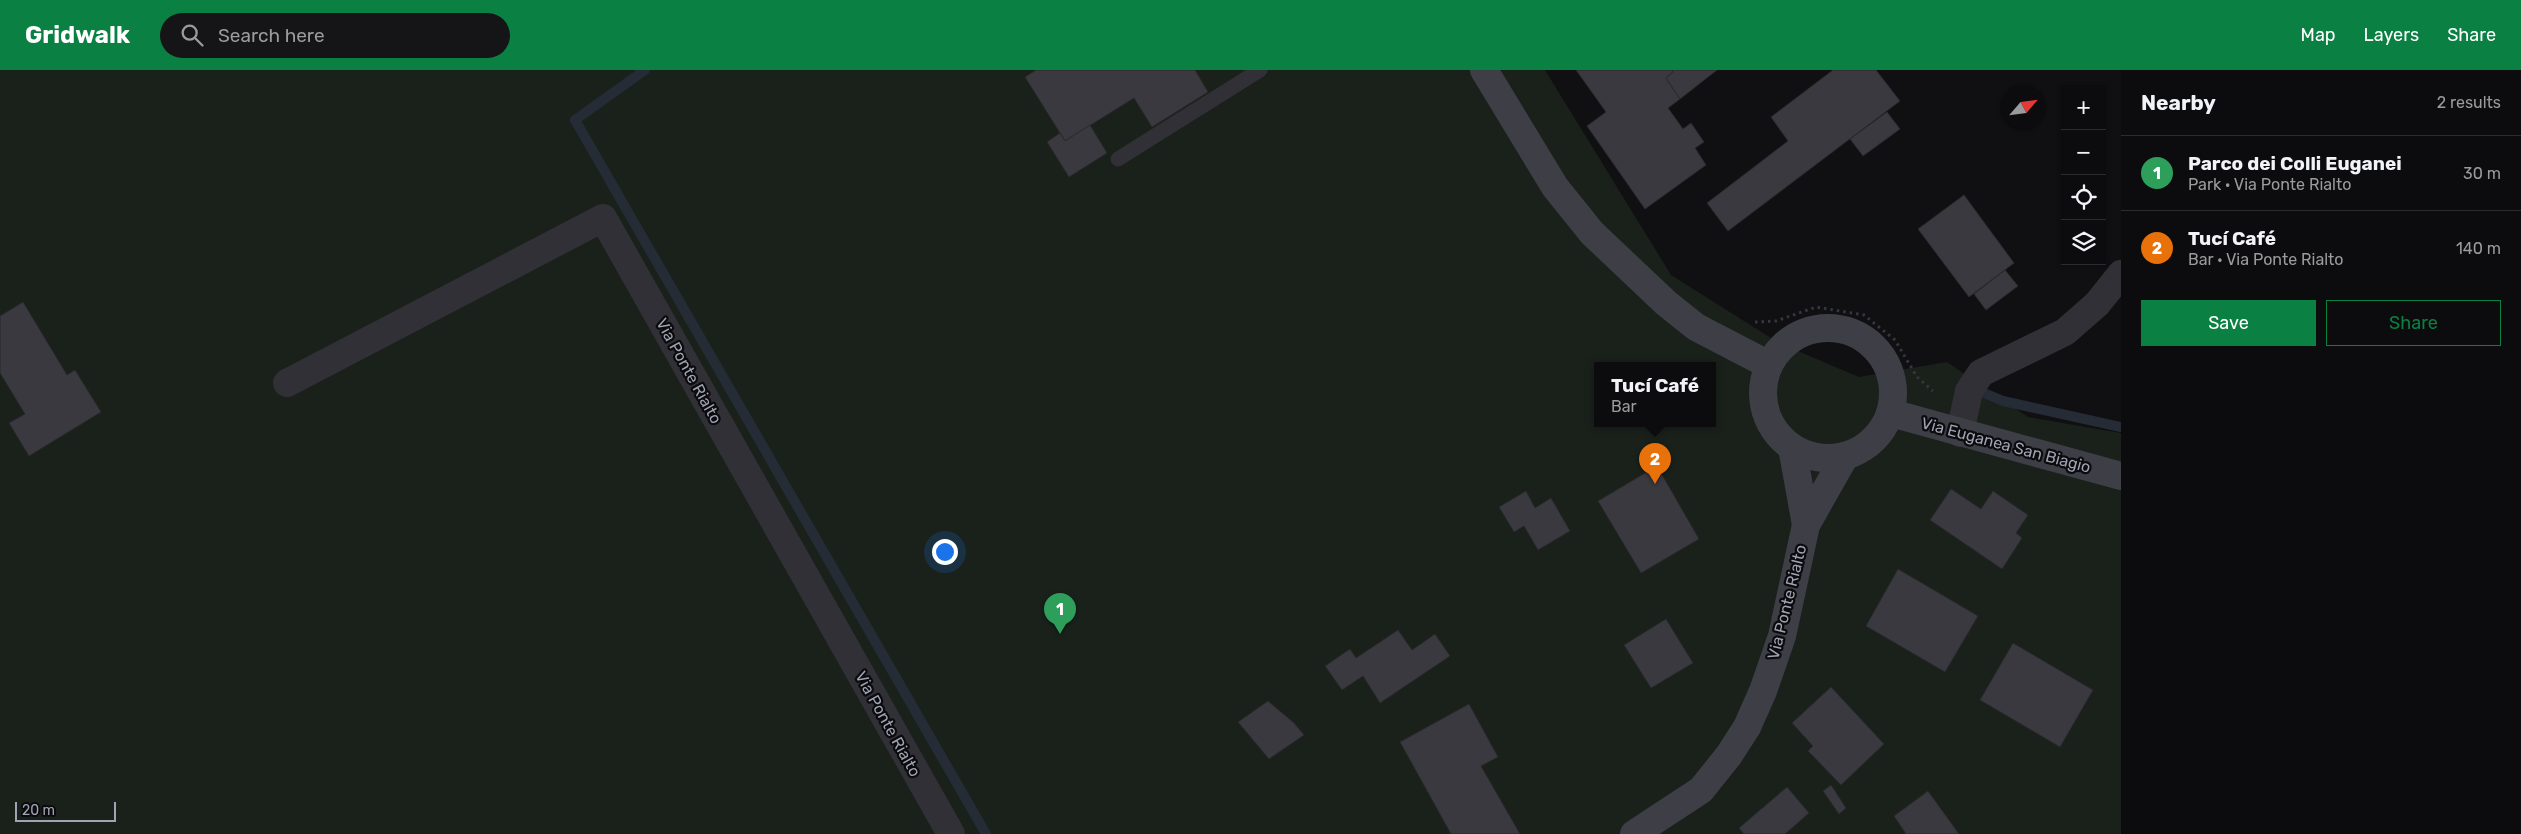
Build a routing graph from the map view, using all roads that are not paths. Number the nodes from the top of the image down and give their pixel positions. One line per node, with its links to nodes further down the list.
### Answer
1 (1260, 70): 3 (lane)
2 (1484, 70): 5 (main road)
3 (1118, 159)
4 (2121, 274): 8 (street)
5 (1769, 365): 7 (main road); 9 (main road)
6 (287, 383): 13 (street, Via Ponte Rialto)
7 (1891, 413): 8 (main road, Via Euganea San Biagio); 10 (main road)
8 (1960, 433): 11 (main road, Via Euganea San Biagio)
9 (1792, 447): 10 (main road); 12 (main road, Via Ponte Rialto)
10 (1846, 456): 12 (main road, Via Ponte Rialto)
11 (2121, 476)
12 (1806, 525): 14 (main road, Via Ponte Rialto)
13 (951, 834)
14 (1634, 834)

